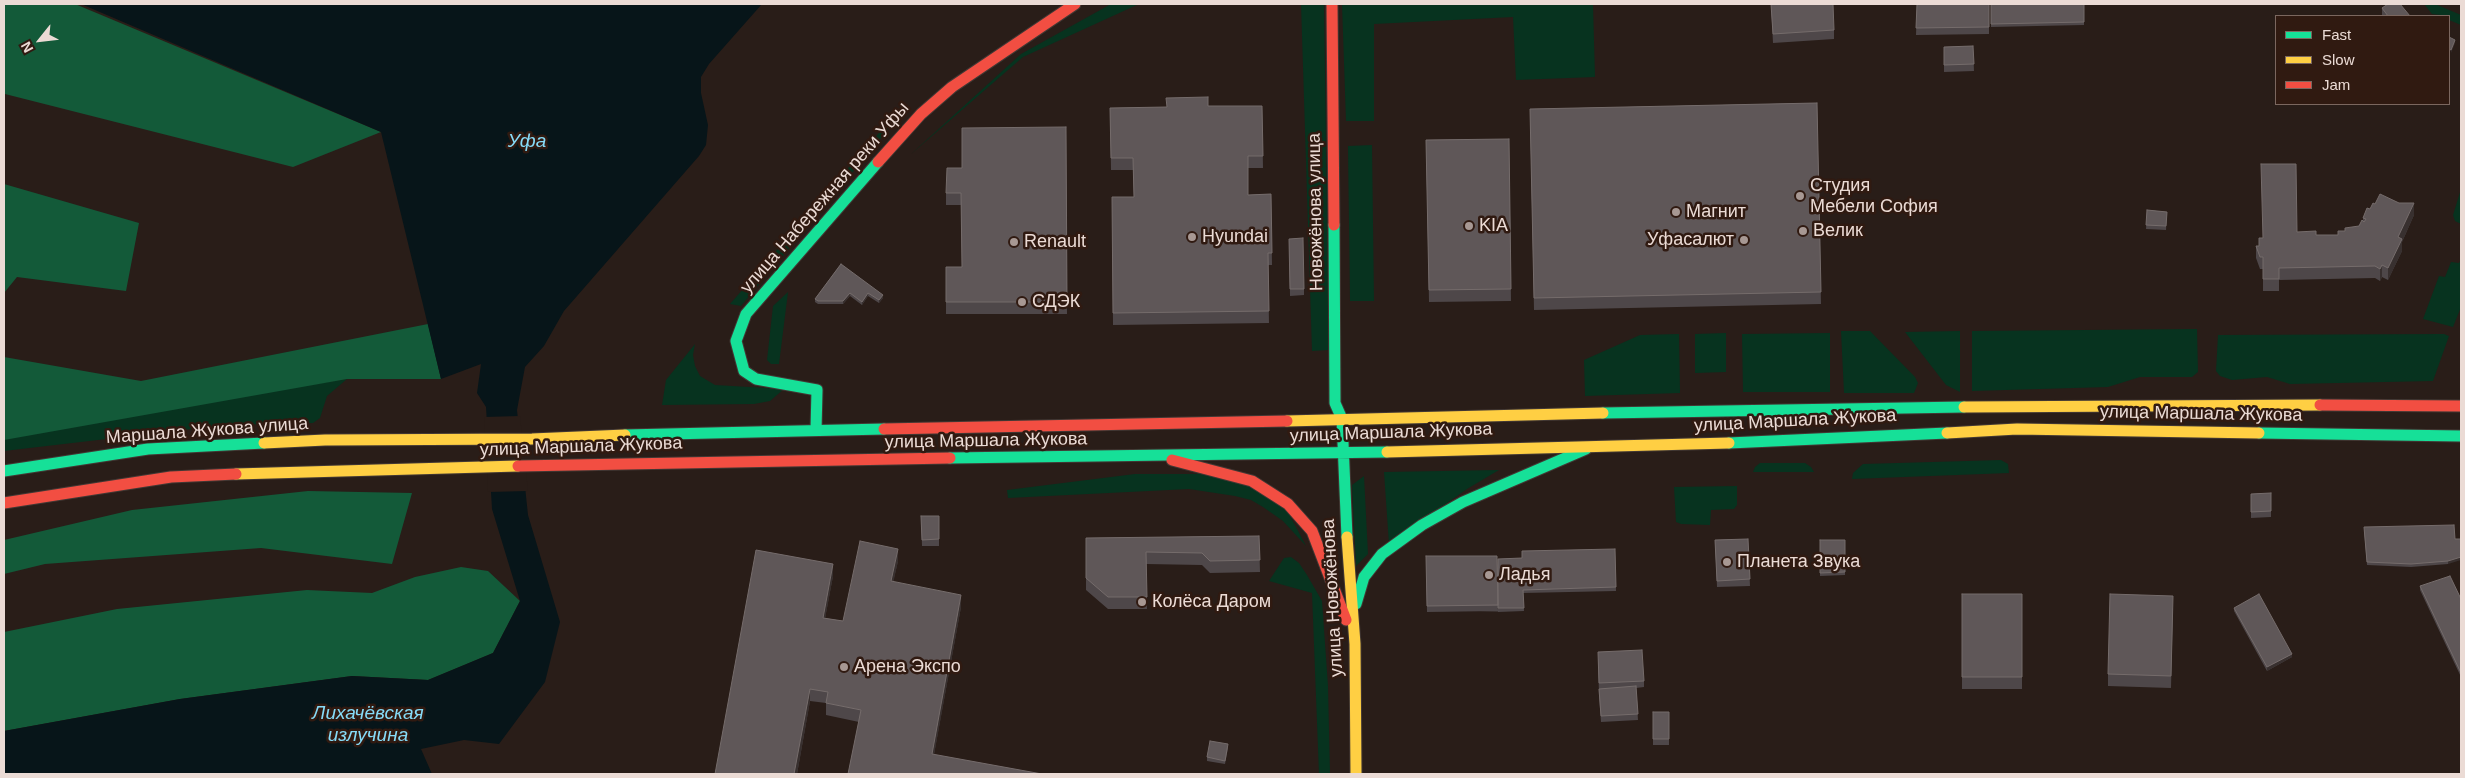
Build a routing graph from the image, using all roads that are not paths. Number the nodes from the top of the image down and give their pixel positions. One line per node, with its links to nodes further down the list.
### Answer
1 (1075, 4): 5 (main road, улица Набережная реки Уфы)
2 (1332, 4): 4 (main road, Новожёнова улица)
3 (2461, 406): 4 (main road, улица Маршала Жукова)
4 (1342, 419): 5 (main road, улица Маршала Жукова); 9 (main road, улица Новожёнова)
5 (816, 430): 7 (main road, улица Маршала Жукова)
6 (2461, 436): 8 (main road, улица Маршала Жукова)
7 (325, 440): 11 (main road, Маршала Жукова улица)
8 (1595, 446): 9 (main road, улица Маршала Жукова); 13 (main road)
9 (1343, 453): 10 (main road, улица Маршала Жукова); 13 (main road, улица Новожёнова)
10 (1162, 457): 12 (main road, улица Маршала Жукова); 13 (main road)
11 (4, 471)
12 (4, 503)
13 (1355, 644): 14 (main road, улица Новожёнова)
14 (1356, 774)

